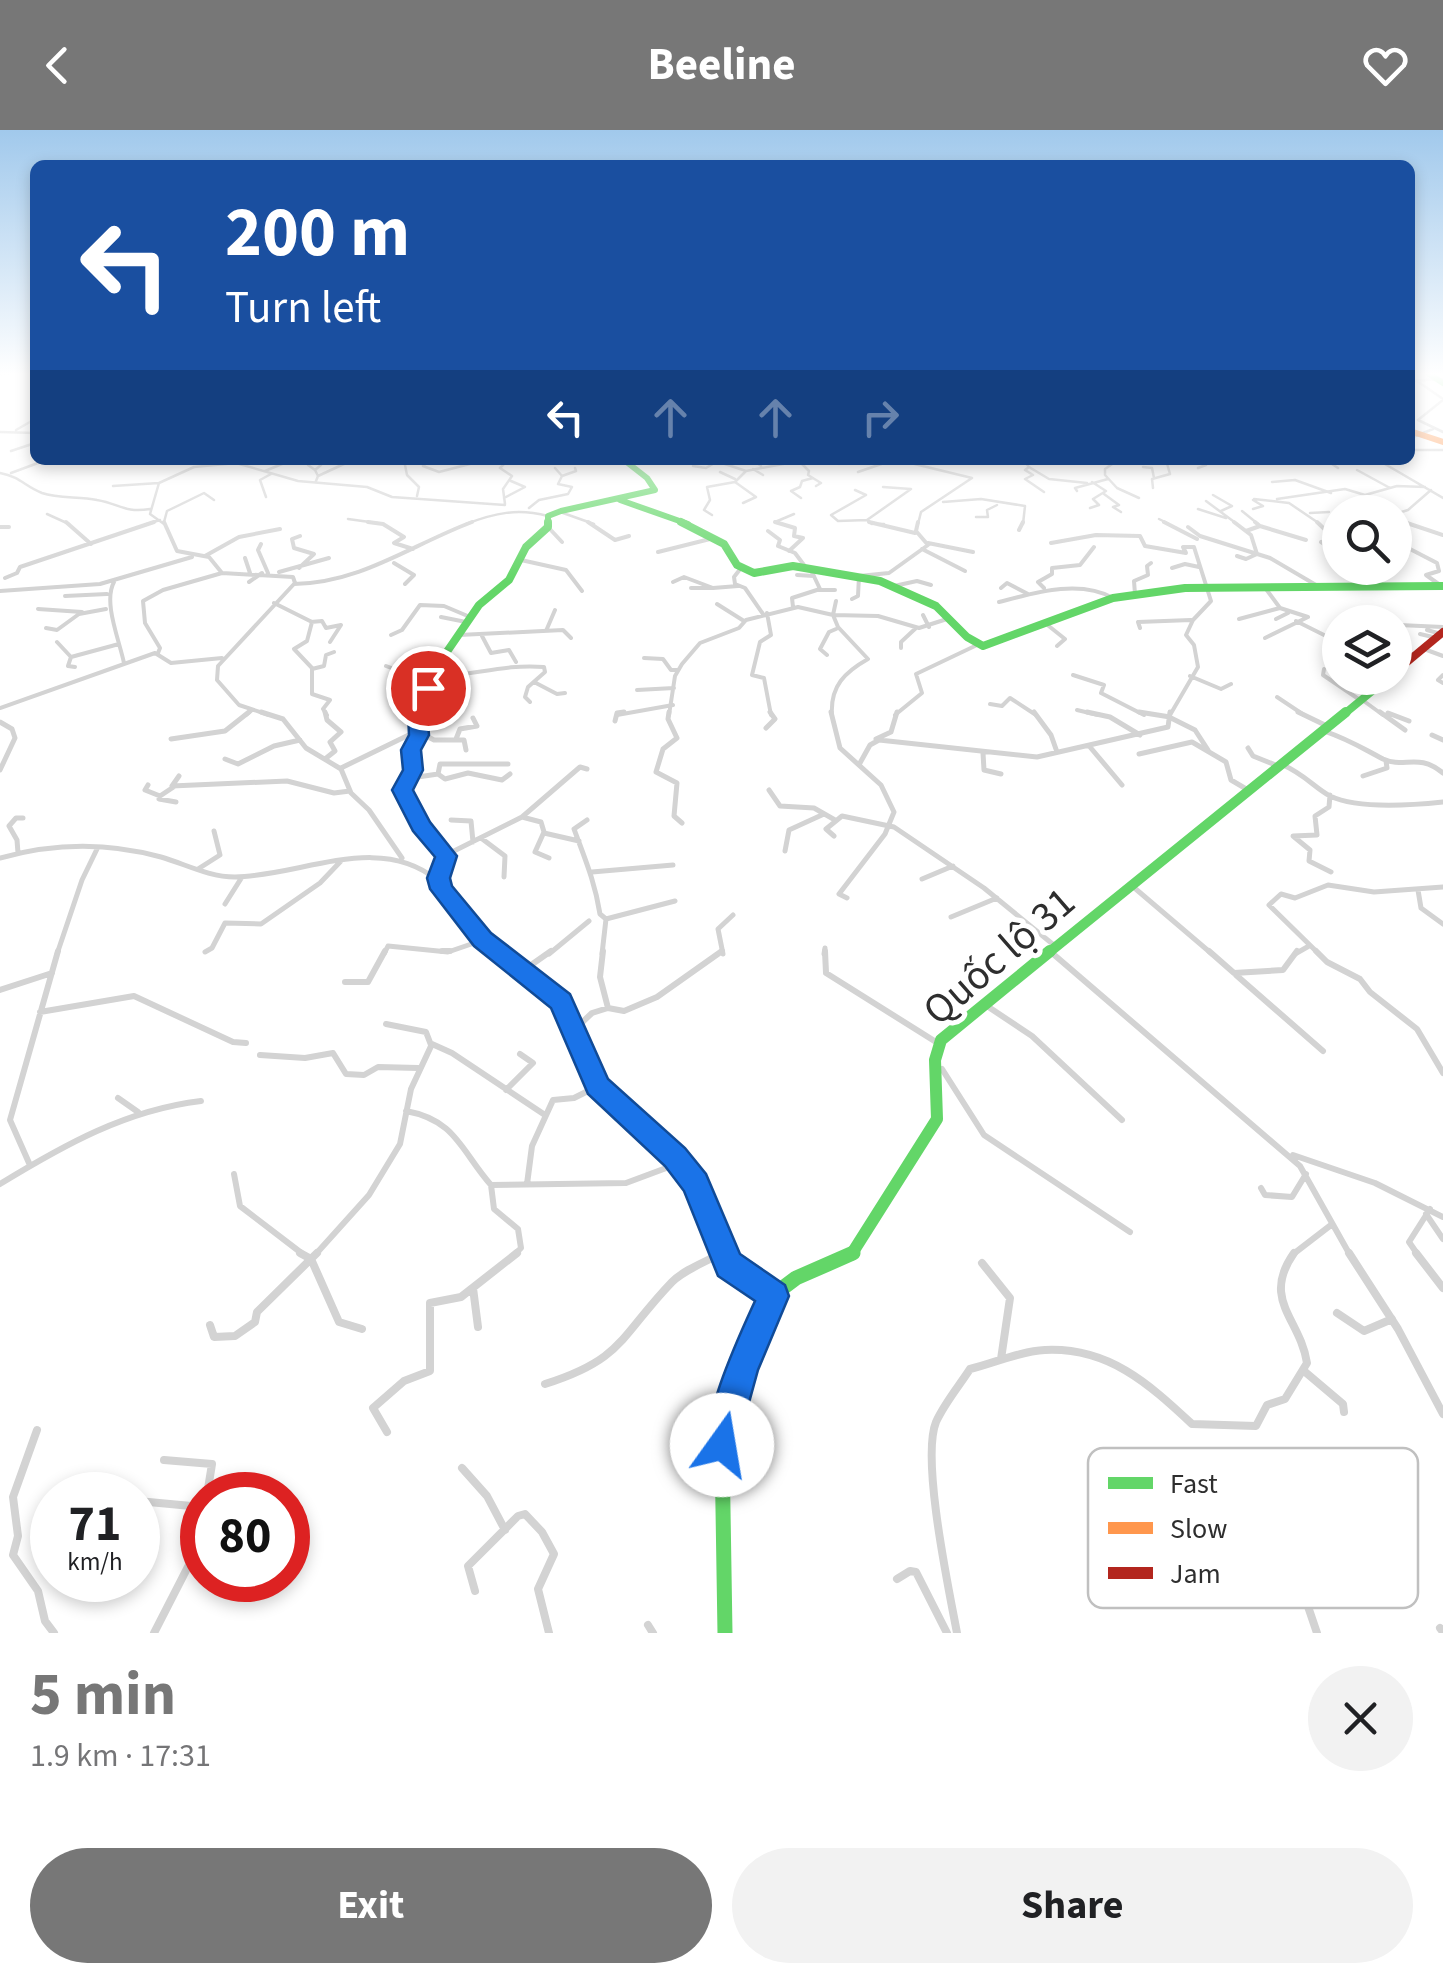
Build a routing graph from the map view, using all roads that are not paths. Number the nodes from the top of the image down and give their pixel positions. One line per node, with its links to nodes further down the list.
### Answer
1 (30, 445): 4 (street)
2 (1443, 446): 3 (street)
3 (1415, 449)
4 (12, 452)
5 (32, 465): 47 (street)
6 (198, 465): 31 (street)
7 (216, 465): 31 (street)
8 (244, 465): 39 (street)
9 (279, 465): 39 (street)
10 (308, 465): 40 (street)
11 (342, 465): 50 (street)
12 (405, 465): 72 (street)
13 (423, 465): 14 (street)
14 (465, 465)
15 (503, 465): 54 (street)
16 (630, 465): 81 (main road)
17 (709, 465): 29 (street)
18 (726, 465): 44 (street)
19 (768, 465): 30 (street)
20 (805, 465): 51 (street)
21 (880, 465): 45 (street)
22 (912, 465): 84 (street)
23 (1111, 465): 53 (street)
24 (1167, 465): 52 (street)
25 (1206, 465): 36 (street)
26 (1334, 465): 37 (street)
27 (1387, 465): 62 (street)
28 (321, 466): 40 (street)
29 (693, 466)
30 (761, 466): 38 (street)
31 (195, 467): 58 (street)
32 (1029, 467): 57 (street); 68 (street)
33 (1143, 467): 52 (street)
34 (555, 468): 42 (street)
35 (575, 468): 42 (street)
36 (1198, 468)
37 (1338, 468)
38 (754, 469): 44 (street); 49 (street)
39 (265, 470): 48 (street)
40 (315, 470): 50 (street)
41 (1357, 470): 64 (street)
42 (564, 472): 89 (street)
43 (720, 472): 55 (street)
44 (746, 472): 55 (street)
45 (858, 472)
46 (0, 473): 47 (street)
47 (10, 473): 92 (street)
48 (271, 474): 50 (street); 74 (street)
49 (763, 475)
50 (317, 478): 72 (street)
51 (812, 478): 60 (street); 76 (street)
52 (1154, 478): 63 (street)
53 (1108, 479): 57 (street); 77 (street)
54 (510, 481): 75 (street); 75 (street)
55 (735, 481): 85 (street); 102 (street)
56 (1272, 482): 70 (street)
57 (1090, 483): 67 (street); 69 (street)
58 (159, 484): 59 (street); 92 (street)
59 (113, 486)
60 (816, 486)
61 (883, 487): 107 (street)
62 (1425, 487): 64 (street); 66 (street)
63 (1153, 488)
64 (1390, 488): 70 (street)
65 (854, 490): 107 (street)
66 (1431, 490): 78 (street); 88 (street)
67 (1077, 491)
68 (1044, 492)
69 (1104, 494): 90 (street); 94 (street)
70 (1334, 494): 73 (street)
71 (1213, 495): 95 (street)
72 (417, 496): 87 (street)
73 (1294, 496): 79 (street); 86 (street)
74 (266, 498)
75 (504, 498): 87 (street)
76 (801, 498)
77 (1140, 498)
78 (1443, 498)
79 (1277, 499): 86 (street); 93 (street)
80 (214, 500): 108 (street)
81 (618, 500): 98 (main road); 127 (main road)
82 (1206, 500): 95 (street)
83 (990, 501): 84 (street); 103 (street); 117 (street)
84 (935, 503): 120 (street)
85 (744, 504)
86 (1296, 506): 99 (street)
87 (508, 507): 89 (street); 134 (street)
88 (1412, 507)
89 (529, 508): 109 (street)
90 (1090, 508)
91 (1198, 508): 104 (street)
92 (150, 509): 108 (street)
93 (1253, 509)
94 (1122, 512)
95 (1221, 512): 104 (street)
96 (1242, 512): 111 (street)
97 (1322, 512): 99 (street)
98 (563, 513): 109 (main road); 123 (street)
99 (1307, 513): 112 (street)
100 (47, 514): 130 (street)
101 (794, 514): 136 (street)
102 (712, 515)
103 (976, 517)
104 (1229, 518): 119 (street)
105 (348, 519): 134 (street)
106 (1159, 519): 124 (street)
107 (866, 520): 120 (street)
108 (162, 521): 130 (street); 141 (street)
109 (548, 522): 126 (street); 146 (main road)
110 (1412, 523): 121 (street)
111 (1260, 526): 119 (street); 125 (street)
112 (1322, 526)
113 (0, 527): 114 (street)
114 (9, 527)
115 (1188, 527): 124 (street)
116 (280, 529): 142 (street)
117 (1019, 530)
118 (768, 531): 136 (street)
119 (1246, 532): 140 (street)
120 (918, 534): 128 (street)
121 (1443, 535)
122 (300, 536): 150 (street)
123 (629, 536)
124 (1198, 537): 133 (street); 140 (street)
125 (1306, 540)
126 (562, 542)
127 (721, 542): 138 (street); 151 (main road)
128 (928, 543): 135 (street); 139 (street)
129 (1051, 543): 133 (street)
130 (90, 544): 160 (street)
131 (261, 544): 154 (street)
132 (1094, 547): 178 (street)
133 (1194, 547): 149 (street)
134 (413, 549): 147 (street)
135 (922, 549): 153 (street); 159 (street)
136 (789, 550): 155 (street)
137 (1412, 550): 169 (street)
138 (658, 552)
139 (972, 552)
140 (1257, 554): 143 (street); 170 (street)
141 (195, 556): 142 (street); 161 (street)
142 (205, 556): 156 (street)
143 (1237, 556)
144 (245, 558): 157 (street)
145 (328, 558): 150 (street)
146 (521, 560): 180 (street); 206 (main road)
147 (392, 562): 164 (street); 165 (street)
148 (1151, 563): 183 (street)
149 (1199, 567): 152 (street); 174 (street)
150 (300, 568): 158 (street)
151 (741, 568): 155 (main road); 167 (street)
152 (1172, 568)
153 (964, 571)
154 (265, 572): 157 (street); 158 (street); 162 (street)
155 (808, 572): 159 (main road); 176 (street)
156 (222, 573): 157 (street); 232 (street)
157 (250, 573)
158 (276, 573): 164 (street)
159 (860, 576): 168 (main road); 186 (street)
160 (5, 578)
161 (116, 580): 179 (street); 181 (street)
162 (250, 582)
163 (674, 582): 172 (street)
164 (294, 584): 189 (street)
165 (405, 584)
166 (932, 585): 168 (street)
167 (738, 586): 172 (street); 197 (street)
168 (891, 586): 202 (main road)
169 (1443, 586): 170 (main road)
170 (1318, 587): 175 (main road)
171 (691, 588): 172 (street)
172 (714, 588)
173 (1000, 588): 182 (street)
174 (1205, 589): 175 (main road); 183 (main road); 205 (street)
175 (1266, 589): 192 (street)
176 (819, 590): 177 (street); 191 (street)
177 (835, 590)
178 (1046, 590): 182 (street); 185 (street)
179 (0, 591)
180 (582, 591)
181 (107, 594): 184 (street); 194 (street)
182 (1028, 594): 188 (street)
183 (1135, 594): 185 (main road)
184 (65, 596)
185 (1113, 598): 210 (main road)
186 (852, 600)
187 (836, 601): 199 (street)
188 (999, 602)
189 (274, 603): 209 (street); 237 (street)
190 (717, 604): 207 (street)
191 (792, 607): 197 (street); 199 (street)
192 (1280, 608): 198 (street); 203 (street)
193 (38, 610): 196 (street)
194 (106, 610): 196 (street); 227 (street)
195 (555, 610): 216 (street)
196 (85, 612): 212 (street)
197 (765, 613): 207 (street); 271 (street)
198 (1288, 613): 204 (street); 208 (street)
199 (833, 615): 213 (street); 215 (street)
200 (923, 615): 211 (street)
201 (440, 616): 206 (street)
202 (946, 618): 211 (street); 228 (main road)
203 (1239, 618)
204 (1276, 619)
205 (1191, 620): 214 (street); 247 (street)
206 (466, 621): 219 (street); 220 (main road)
207 (744, 621): 244 (street)
208 (1296, 621): 217 (street); 223 (street)
209 (312, 622): 226 (street); 243 (street)
210 (1045, 623): 228 (main road); 229 (street)
211 (929, 626): 213 (street)
212 (46, 628)
213 (916, 628): 230 (street)
214 (1140, 628)
215 (838, 629): 233 (street); 295 (street)
216 (546, 630): 221 (street); 222 (street)
217 (1322, 634)
218 (1419, 634): 224 (street)
219 (391, 635)
220 (458, 635): 221 (street); 248 (main road)
221 (482, 636): 239 (street)
222 (572, 638)
223 (1265, 638)
224 (1433, 638): 234 (street); 236 (main road)
225 (57, 642): 235 (street)
226 (330, 642)
227 (119, 644): 235 (street); 240 (street)
228 (977, 644): 282 (street)
229 (1057, 646)
230 (901, 648)
231 (334, 652): 243 (street)
232 (158, 653): 237 (street); 240 (street)
233 (827, 655)
234 (1441, 655)
235 (71, 657): 242 (street)
236 (1412, 657)
237 (222, 658): 263 (street)
238 (644, 658): 244 (street)
239 (516, 663): 248 (street); 249 (street)
240 (124, 664): 262 (street)
241 (386, 666): 248 (street)
242 (75, 667)
243 (312, 669): 292 (street)
244 (678, 670): 252 (street)
245 (1443, 675): 250 (street)
246 (1073, 676): 266 (street)
247 (1190, 676): 251 (street); 266 (street)
248 (434, 681): 274 (main road)
249 (534, 682): 254 (street); 259 (street)
250 (1443, 682)
251 (1231, 684)
252 (674, 688): 253 (street); 261 (street)
253 (636, 690)
254 (564, 693)
255 (1354, 695): 258 (street)
256 (1365, 695): 258 (main road, Quốc lộ 31)
257 (1277, 697): 272 (street)
258 (1360, 699): 265 (street); 272 (main road, Quốc lộ 31)
259 (530, 702)
260 (990, 704): 288 (street)
261 (672, 705): 270 (street); 323 (street)
262 (0, 708)
263 (252, 710): 276 (street); 280 (street)
264 (1077, 710): 277 (street)
265 (1385, 712): 268 (street); 273 (street)
266 (1170, 717): 277 (street); 287 (street)
267 (473, 718): 279 (street)
268 (1408, 721)
269 (0, 722): 299 (street)
270 (615, 722)
271 (766, 728)
272 (1324, 728): 293 (street); 296 (main road, Quốc lộ 31)
273 (1406, 730)
274 (419, 731): 279 (street); 297 (street); 306 (main road)
275 (1432, 734): 281 (street)
276 (209, 735): 278 (street); 283 (street)
277 (1140, 735): 284 (street)
278 (171, 739)
279 (456, 739): 286 (street)
280 (300, 740): 291 (street); 292 (street)
281 (1443, 740)
282 (872, 743): 289 (street); 295 (street)
283 (195, 744)
284 (1090, 747): 288 (street); 307 (street)
285 (1248, 748): 296 (street)
286 (466, 750)
287 (1208, 750): 290 (street); 311 (street)
288 (1057, 752): 289 (street)
289 (983, 753): 303 (street)
290 (1139, 754)
291 (225, 758)
292 (326, 759): 297 (street)
293 (1386, 761): 300 (street); 305 (street)
294 (508, 764): 301 (street)
295 (860, 764): 324 (street)
296 (1280, 765): 311 (main road, Quốc lộ 31); 314 (street)
297 (340, 768): 312 (street)
298 (587, 769): 318 (street)
299 (0, 770)
300 (1443, 773)
301 (438, 774): 302 (street); 306 (street)
302 (510, 774)
303 (1001, 774)
304 (179, 776): 309 (street)
305 (1364, 776)
306 (408, 778): 334 (main road)
307 (1122, 785)
308 (148, 786): 313 (street)
309 (174, 786): 312 (street); 313 (street)
310 (770, 790): 317 (street)
311 (1248, 790): 348 (main road, Quốc lộ 31)
312 (350, 791): 336 (street)
313 (160, 796): 315 (street)
314 (1330, 796): 316 (street); 343 (street)
315 (176, 802)
316 (1443, 802)
317 (824, 814): 322 (street); 332 (street)
318 (522, 817): 326 (street); 328 (street)
319 (24, 818): 333 (street)
320 (451, 820): 329 (street)
321 (586, 820): 330 (street)
322 (835, 820): 324 (street); 327 (street)
323 (682, 822)
324 (892, 826): 340 (street); 351 (street)
325 (214, 831): 341 (street)
326 (544, 833): 330 (street); 337 (street)
327 (834, 836)
328 (481, 838): 329 (street); 345 (street)
329 (473, 842): 334 (street)
330 (580, 842): 342 (street)
331 (98, 847): 333 (street); 341 (street); 366 (street)
332 (785, 851)
333 (18, 852): 335 (street)
334 (446, 856): 347 (main road)
335 (0, 858)
336 (402, 858): 338 (street); 347 (street)
337 (548, 858)
338 (341, 861): 344 (street); 364 (street)
339 (673, 865): 342 (street)
340 (952, 866): 346 (street); 352 (street)
341 (198, 869): 344 (street)
342 (592, 872): 357 (street)
343 (1331, 872)
344 (242, 877): 354 (street)
345 (504, 877)
346 (922, 879)
347 (438, 880): 360 (main road)
348 (1130, 885): 363 (main road, Quốc lộ 31); 367 (street)
349 (1443, 887): 350 (street)
350 (1418, 890): 359 (street); 361 (street)
351 (846, 898)
352 (997, 898): 356 (street); 363 (street)
353 (675, 901): 357 (street)
354 (225, 904)
355 (733, 915): 371 (street)
356 (951, 917)
357 (606, 918): 371 (street)
358 (589, 921): 365 (street)
359 (1443, 924)
360 (482, 940): 365 (main road); 368 (street)
361 (1309, 946): 367 (street); 383 (street)
362 (825, 948): 376 (street)
363 (1052, 948): 370 (main road, Quốc lộ 31); 392 (street)
364 (205, 952)
365 (521, 972): 374 (main road)
366 (52, 973): 369 (street); 372 (street)
367 (1234, 974): 378 (street)
368 (345, 982)
369 (0, 990)
370 (984, 1004): 376 (main road, Quốc lộ 31); 391 (street)
371 (608, 1008): 374 (street)
372 (40, 1012): 375 (street); 393 (street)
373 (386, 1024): 377 (street)
374 (574, 1030): 384 (main road)
375 (246, 1043)
376 (938, 1043): 381 (main road, Quốc lộ 31)
377 (431, 1045): 382 (street); 385 (street)
378 (1323, 1051)
379 (520, 1054): 385 (street)
380 (260, 1055): 382 (street)
381 (934, 1058): 404 (street); 411 (main road, Quốc lộ 31)
382 (418, 1068): 389 (street)
383 (1443, 1073)
384 (598, 1086): 390 (street); 394 (main road)
385 (506, 1090): 390 (street)
386 (118, 1098): 388 (street)
387 (201, 1101): 388 (street)
388 (138, 1112): 393 (street)
389 (406, 1112): 398 (street); 407 (street)
390 (545, 1115): 399 (street)
391 (1122, 1120)
392 (1290, 1155): 396 (street); 401 (street)
393 (30, 1163): 397 (street)
394 (680, 1163): 399 (street); 406 (main road)
395 (234, 1174): 407 (street)
396 (1306, 1174): 400 (street); 403 (street)
397 (0, 1184)
398 (491, 1184): 399 (street); 409 (street)
399 (527, 1184)
400 (1261, 1188)
401 (1428, 1212): 402 (street); 405 (street); 410 (street)
402 (1443, 1217)
403 (1331, 1225): 413 (street); 418 (street)
404 (1130, 1232)
405 (1443, 1239)
406 (722, 1253): 411 (main road); 419 (street)
407 (311, 1259): 414 (street); 416 (street)
408 (982, 1263): 417 (street)
409 (472, 1288): 415 (street); 424 (street)
410 (1443, 1288)
411 (774, 1296): 436 (main road)
412 (1338, 1313): 413 (street)
413 (1392, 1319): 420 (street)
414 (210, 1325)
415 (478, 1327)
416 (362, 1328)
417 (1001, 1358): 418 (street); 438 (street)
418 (1304, 1371): 421 (street)
419 (545, 1384)
420 (1440, 1404): 422 (street)
421 (1344, 1412)
422 (1443, 1414)
423 (37, 1430): 433 (street)
424 (388, 1432)
425 (164, 1460): 427 (street)
426 (462, 1468): 428 (street)
427 (211, 1472)
428 (504, 1530): 431 (street); 435 (street)
429 (897, 1579): 437 (street)
430 (180, 1583): 434 (street)
431 (476, 1592)
432 (1309, 1608): 439 (street)
433 (54, 1633)
434 (154, 1633)
435 (550, 1633)
436 (725, 1633)
437 (948, 1633)
438 (957, 1633)
439 (1317, 1633)

